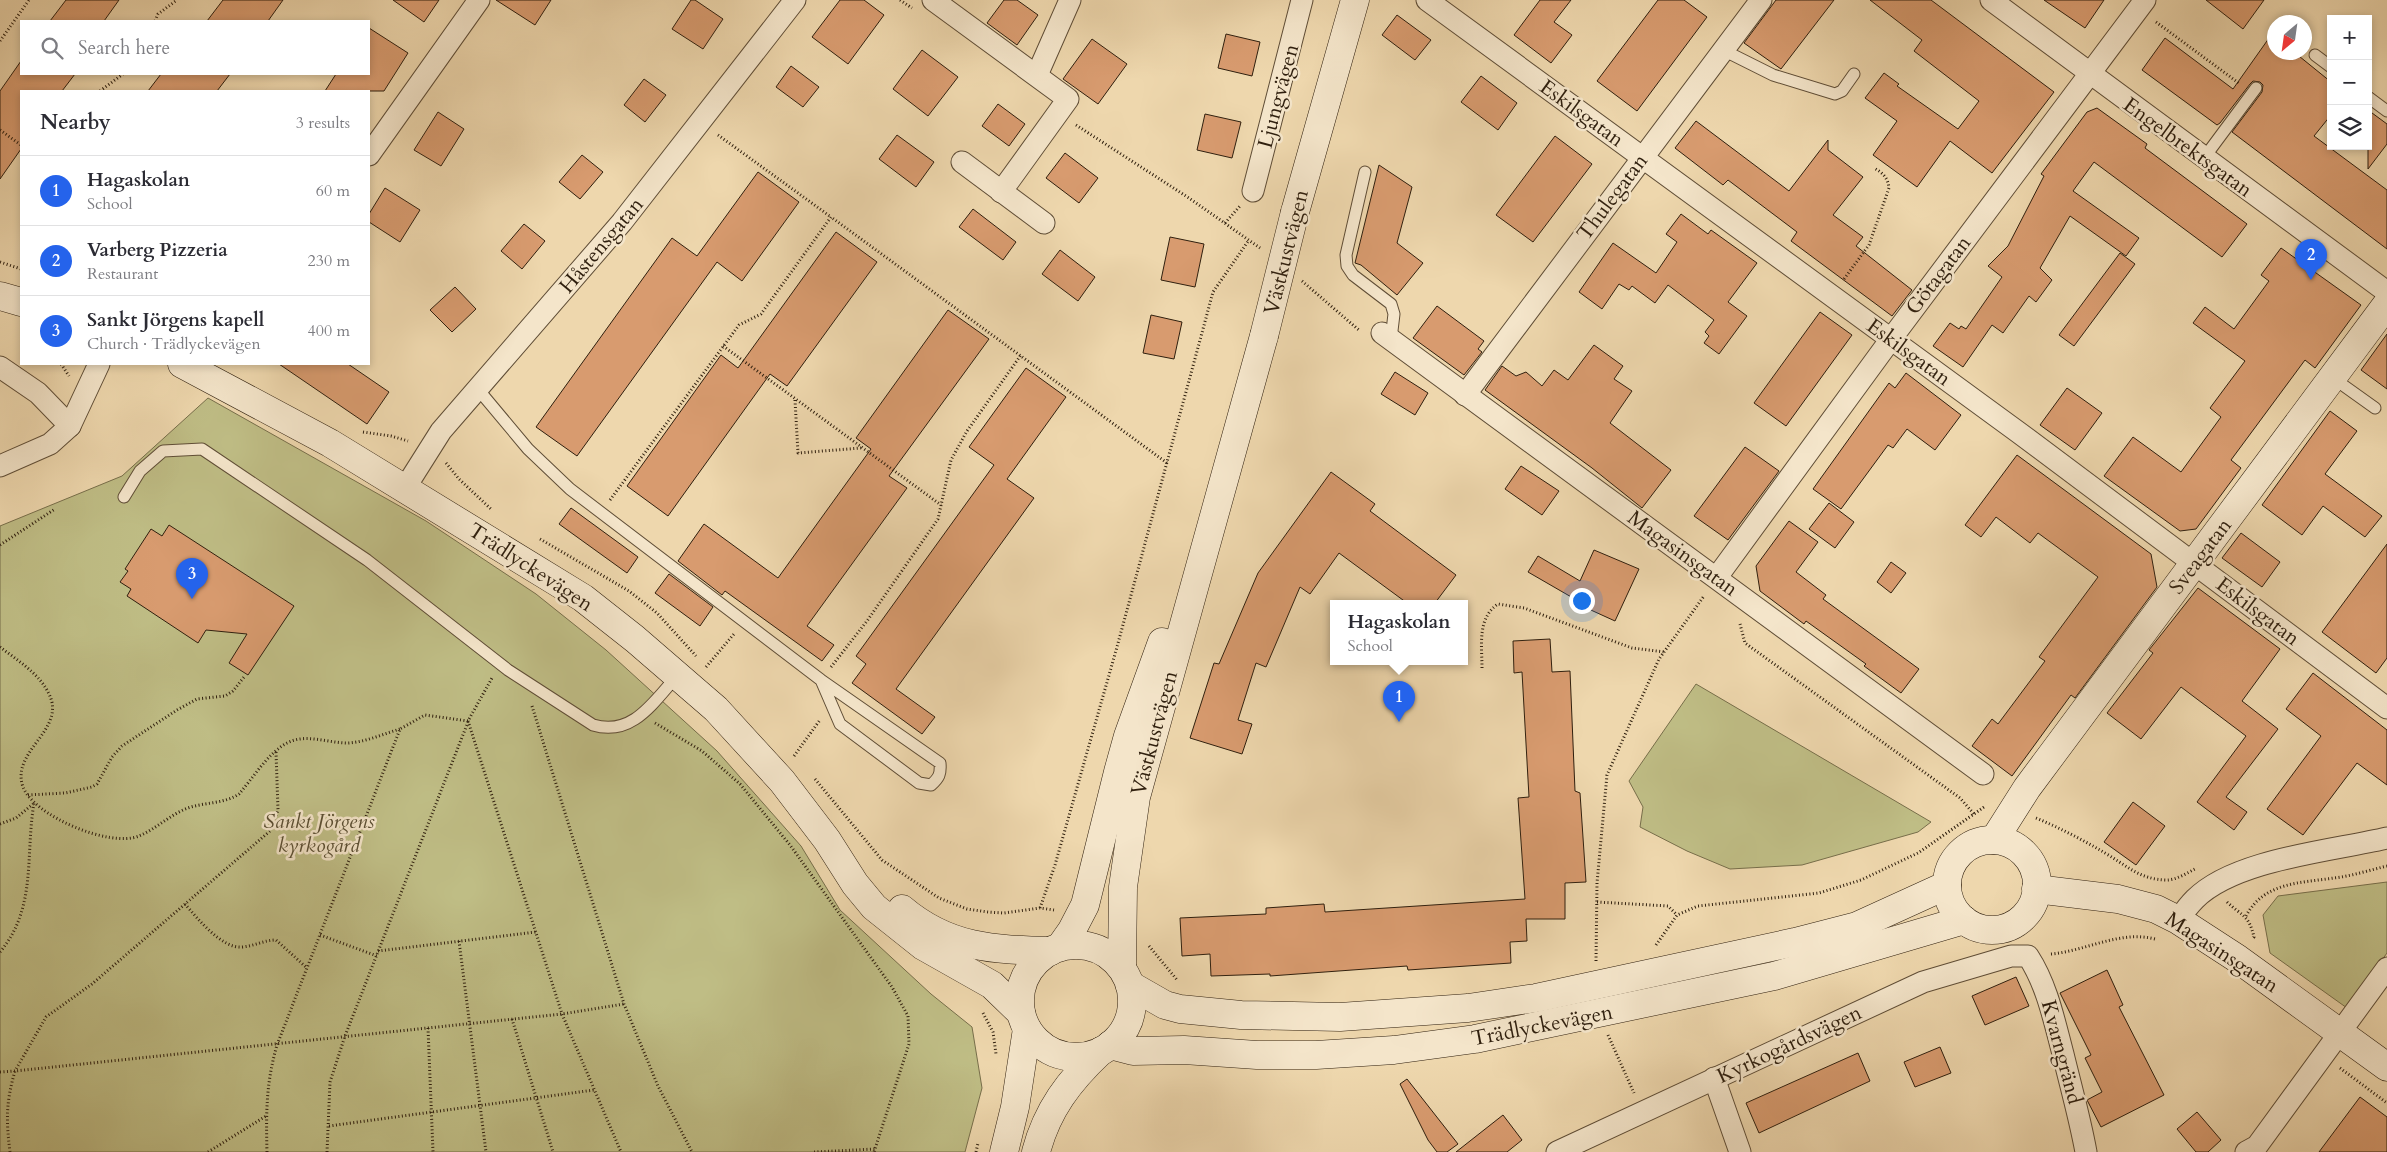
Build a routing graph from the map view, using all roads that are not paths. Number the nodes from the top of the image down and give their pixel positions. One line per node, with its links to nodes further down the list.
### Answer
1 (479, 0): 20 (street)
2 (795, 0): 38 (street, Håstensgatan)
3 (933, 0): 16 (street)
4 (1070, 0): 16 (street)
5 (1302, 0): 25 (street, Ljungvägen)
6 (1355, 0): 45 (street, Västkustvägen, bridge)
7 (1428, 0): 21 (street, Eskilsgatan)
8 (1761, 0): 11 (street, Thulegatan)
9 (1991, 0): 15 (street, Engelbrektsgatan)
10 (2142, 4): 15 (street, Götagatan)
11 (1723, 50): 14 (lane); 21 (street, Thulegatan)
12 (2315, 55): 13 (lane)
13 (2327, 65)
14 (1854, 74)
15 (2089, 74): 22 (street, Engelbrektsgatan); 33 (street, Götagatan)
16 (1037, 75): 26 (street)
17 (2254, 90): 22 (lane)
18 (2372, 100): 19 (lane)
19 (2387, 112)
20 (370, 154)
21 (1642, 157): 33 (street, Eskilsgatan); 39 (street, Thulegatan)
22 (2204, 158): 28 (street, Engelbrektsgatan)
23 (962, 162): 26 (street)
24 (1365, 172): 32 (lane)
25 (1253, 191)
26 (1001, 192): 27 (street)
27 (1044, 223)
28 (2387, 292)
29 (0, 296): 30 (street)
30 (20, 302)
31 (2387, 304): 37 (street, Sveagatan)
32 (1386, 336): 39 (street, Magasinsgatan)
33 (1891, 339): 46 (street, Eskilsgatan); 47 (street, Götagatan)
34 (99, 365): 41 (street)
35 (184, 365): 43 (street, Trädlyckevägen)
36 (0, 367): 41 (street)
37 (2333, 378): 40 (lane); 46 (street, Sveagatan)
38 (477, 388): 43 (street, Håstensgatan); 49 (lane)
39 (1465, 395): 47 (street, Magasinsgatan)
40 (2375, 408)
41 (70, 426): 42 (street)
42 (0, 466)
43 (405, 488): 48 (street, Trädlyckevägen)
44 (124, 497): 48 (lane)
45 (1216, 503): 59 (street, Västkustvägen); 62 (street, Västkustvägen)
46 (2195, 563): 50 (street, Eskilsgatan); 54 (street, Sveagatan)
47 (1717, 577): 51 (street, Magasinsgatan)
48 (679, 675): 53 (street, Trädlyckevägen)
49 (821, 680): 49 (lane)
50 (2387, 708)
51 (1983, 774)
52 (2387, 838): 58 (street)
53 (827, 840): 59 (street, Trädlyckevägen); 63 (street, Trädlyckevägen)
54 (1994, 840): 55 (street); 56 (street)
55 (1947, 885): 57 (street); 62 (street, Trädlyckevägen)
56 (2036, 889): 57 (street); 58 (street, Magasinsgatan)
57 (1964, 920): 65 (street, Trädlyckevägen)
58 (2178, 920): 64 (street, Magasinsgatan)
59 (1055, 949): 62 (street); 63 (street)
60 (2028, 956): 67 (street, Kyrkogårdsvägen); 72 (street, Kvarngränd)
61 (2387, 968): 64 (street)
62 (1126, 977): 65 (street)
63 (1024, 1021): 65 (street); 68 (street)
64 (2341, 1033): 66 (street, Magasinsgatan); 73 (street)
65 (1105, 1048): 69 (street)
66 (2387, 1067)
67 (1714, 1078): 70 (street, Kyrkogårdsvägen); 71 (street)
68 (1004, 1152)
69 (1036, 1152)
70 (1557, 1152)
71 (1740, 1152)
72 (2086, 1152)
73 (2246, 1152)

